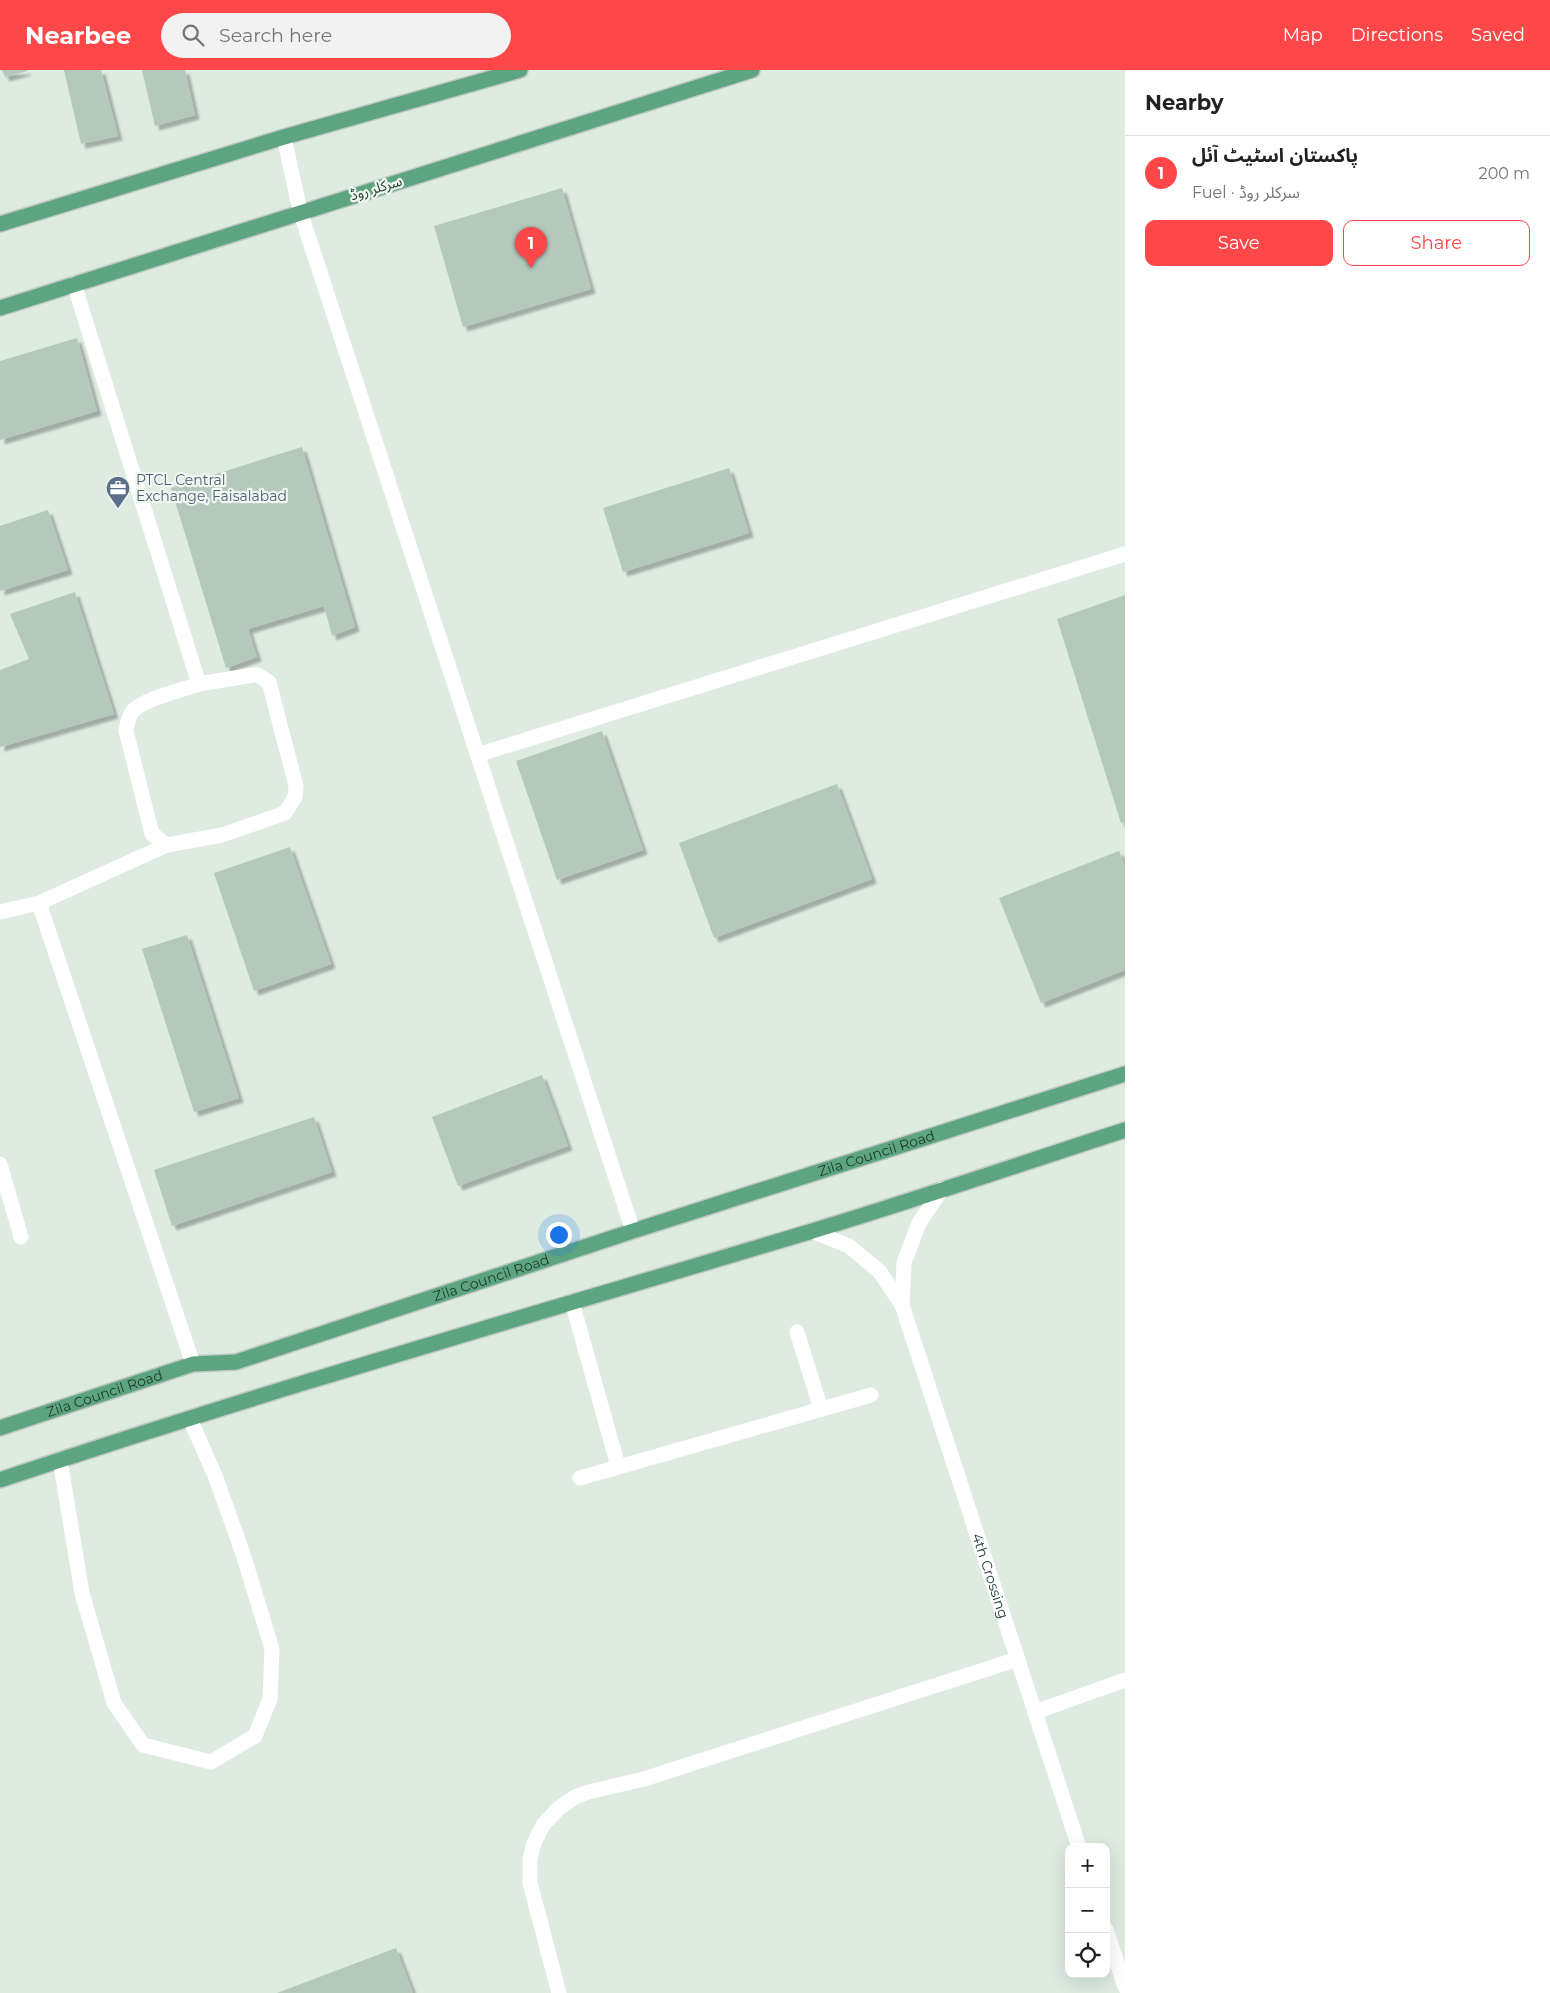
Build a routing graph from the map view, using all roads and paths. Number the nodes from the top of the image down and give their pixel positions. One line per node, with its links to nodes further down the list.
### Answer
1 (520, 70): 3 (main road)
2 (752, 70): 4 (main road, سرکلر روڈ)
3 (284, 137): 4 (street); 5 (main road)
4 (300, 211): 6 (main road, سرکلر روڈ); 10 (street)
5 (0, 224)
6 (74, 284): 7 (main road, سرکلر روڈ); 9 (street)
7 (0, 308)
8 (1125, 554): 10 (street)
9 (199, 684): 11 (street); 11 (street)
10 (476, 756): 19 (street)
11 (167, 846): 12 (street)
12 (39, 903): 13 (street); 25 (street)
13 (0, 912)
14 (1125, 1074): 19 (main road, Zila Council Road)
15 (1125, 1130): 17 (main road)
16 (0, 1164): 18 (street)
17 (942, 1189): 20 (main road); 23 (street, 4th Crossing)
18 (4, 1195): 21 (street)
19 (633, 1231): 25 (main road, Zila Council Road)
20 (812, 1231): 22 (main road); 23 (street, 4th Crossing)
21 (22, 1237)
22 (572, 1302): 28 (main road); 31 (street)
23 (902, 1305): 34 (street, 4th Crossing)
24 (797, 1332): 27 (street)
25 (193, 1364): 29 (main road, Zila Council Road)
26 (872, 1395): 27 (street)
27 (821, 1409): 31 (street)
28 (190, 1419): 30 (main road); 30 (street)
29 (0, 1428)
30 (60, 1460): 33 (main road)
31 (618, 1466): 32 (street)
32 (580, 1478)
33 (0, 1480)
34 (1018, 1660): 36 (street, 4th Crossing); 40 (street)
35 (1125, 1680): 36 (street)
36 (1035, 1712): 37 (street, 4th Crossing)
37 (1078, 1843)
38 (1107, 1933): 39 (street)
39 (1125, 1987)
40 (559, 1993)

